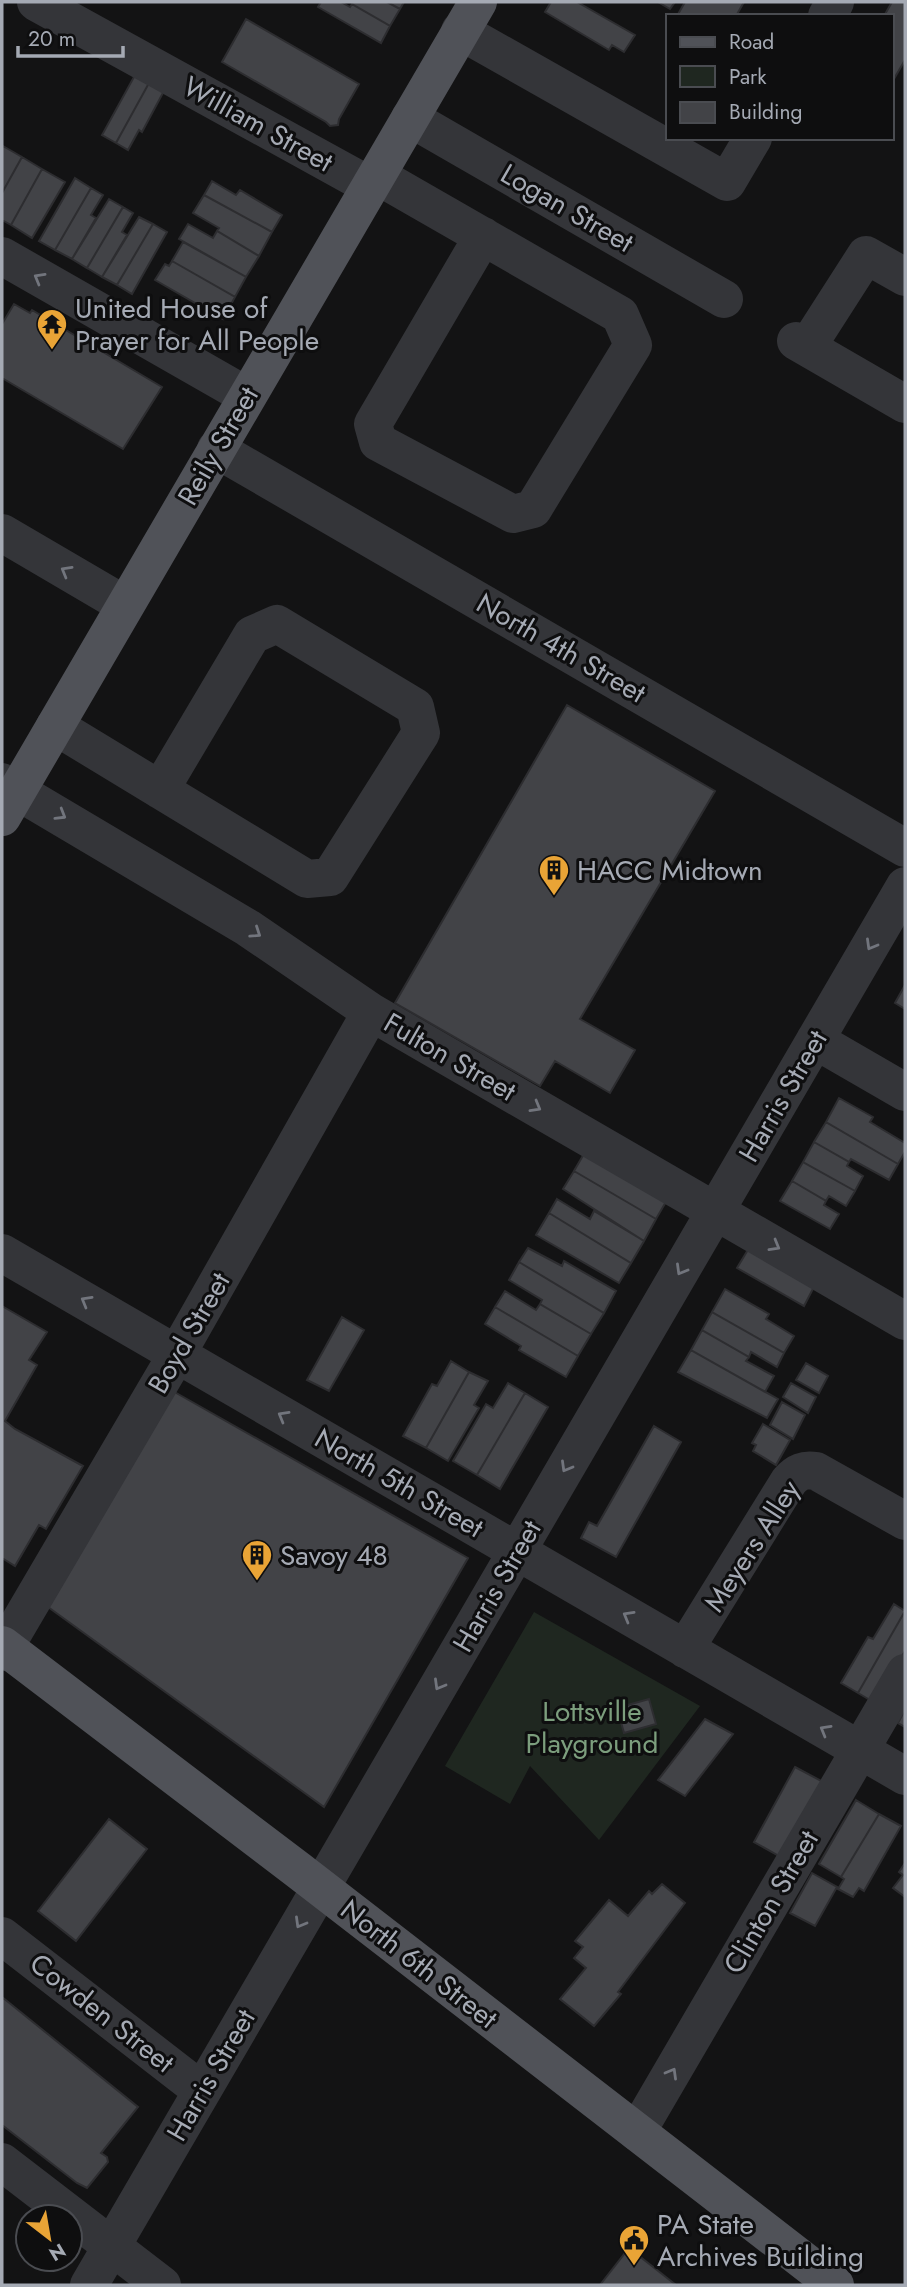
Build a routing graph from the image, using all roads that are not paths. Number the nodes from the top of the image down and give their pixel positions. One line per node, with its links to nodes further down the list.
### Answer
1 (36, 2): 5 (street, William Street)
2 (469, 17): 3 (main road, Reily Street); 4 (street)
3 (410, 118): 5 (main road, Reily Street); 9 (street, Logan Street)
4 (752, 140)
5 (373, 181): 6 (street, William Street); 10 (main road, Reily Street)
6 (483, 236): 6 (street, William Street)
7 (2, 256): 10 (street, one-way to 7)
8 (905, 277): 11 (street)
9 (724, 299)
10 (247, 396): 12 (main road, Reily Street)
11 (905, 404)
12 (216, 449): 14 (main road, Reily Street); 18 (street, North 4th Street)
13 (2, 533): 14 (street, one-way to 13)
14 (125, 605): 15 (main road, Reily Street)
15 (55, 726): 16 (street); 17 (main road, Reily Street)
16 (160, 790): 16 (street)
17 (7, 796): 20 (street, Fulton Street, one-way to 20)
18 (905, 848)
19 (905, 886): 21 (street, Harris Street, one-way to 21)
20 (371, 1012): 23 (street, Fulton Street, one-way to 23); 26 (street, Boyd Street)
21 (815, 1040): 22 (street); 23 (street, Harris Street)
22 (905, 1092)
23 (715, 1211): 25 (street, Fulton Street, one-way to 25); 28 (street, Harris Street, one-way to 28)
24 (2, 1253): 26 (street, North 5th Street, one-way to 24)
25 (905, 1321)
26 (177, 1354): 28 (street, North 5th Street, one-way to 26); 29 (street, Boyd Street)
27 (905, 1521): 30 (street, Meyers Alley)
28 (517, 1551): 30 (street, North 5th Street, one-way to 28); 34 (street, Harris Street, one-way to 34)
29 (3, 1648): 34 (main road, North 6th Street)
30 (685, 1649): 32 (street, North 5th Street, one-way to 30)
31 (905, 1673): 32 (street, Clinton Street)
32 (860, 1750): 33 (street, North 5th Street); 37 (street, Clinton Street, one-way to 32)
33 (905, 1776)
34 (320, 1888): 36 (street, Harris Street, one-way to 36); 37 (main road, North 6th Street)
35 (2, 1936): 36 (street, Cowden Street)
36 (202, 2091): 39 (street, Harris Street)
37 (637, 2132): 42 (main road, North 6th Street)
38 (2, 2162): 39 (street)
39 (111, 2247): 40 (street, Harris Street); 41 (street)
40 (89, 2285)
41 (162, 2285)
42 (835, 2285)

